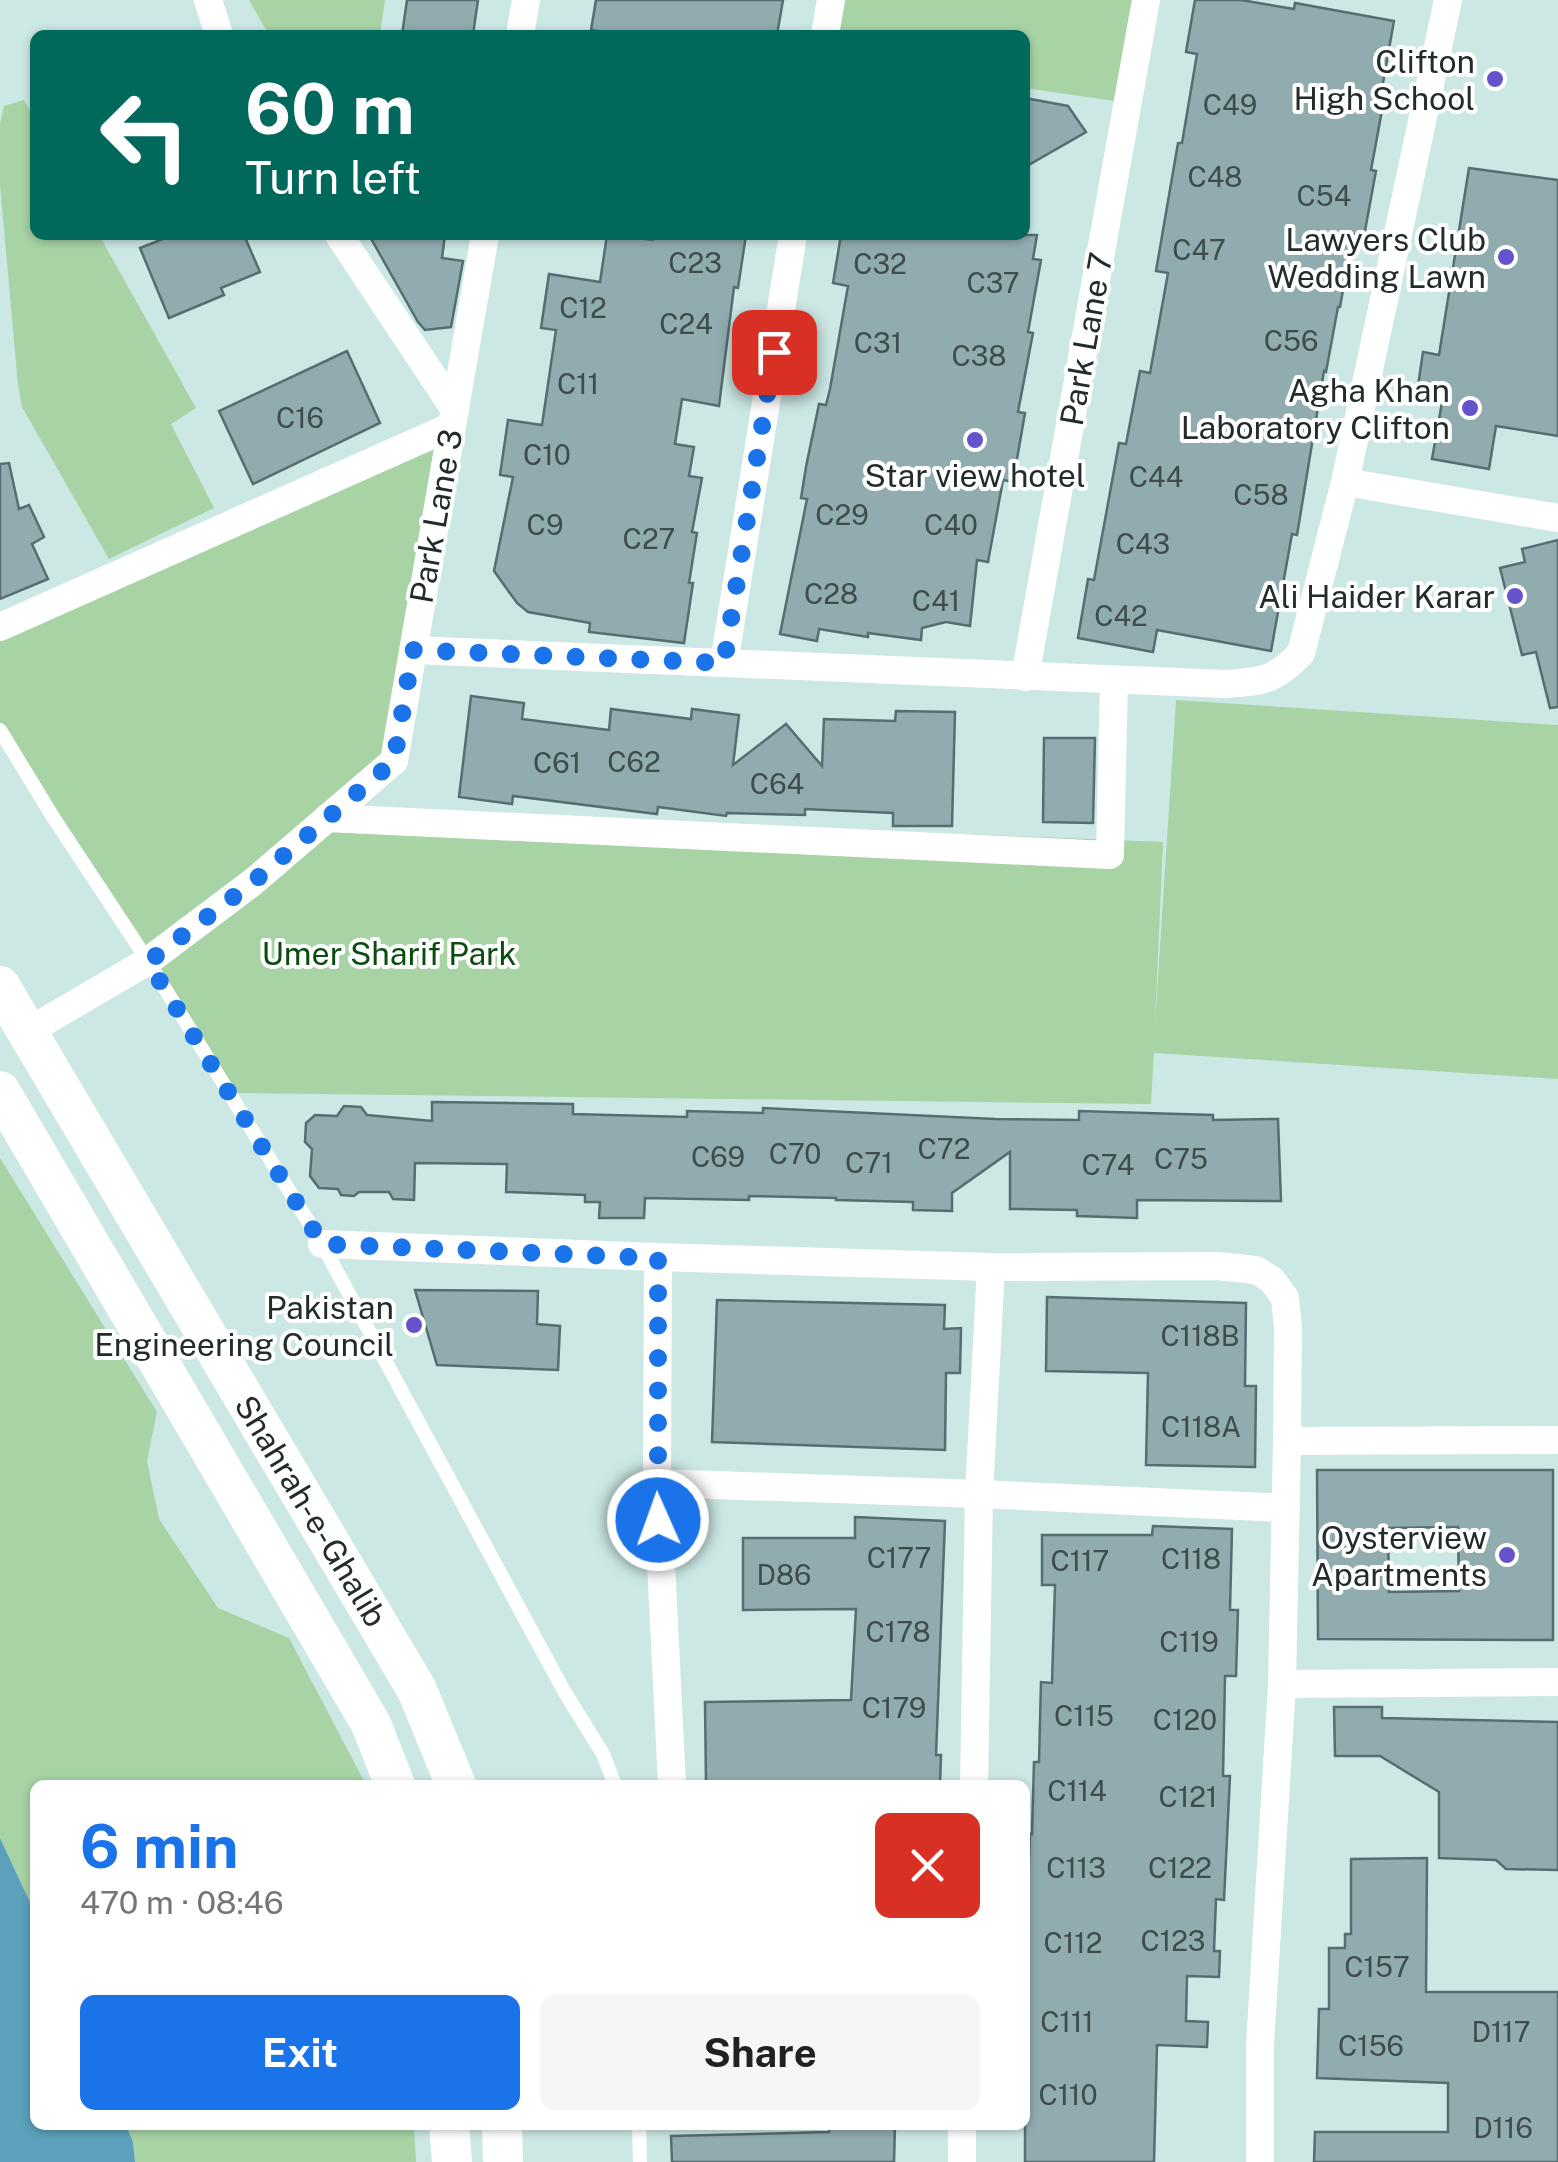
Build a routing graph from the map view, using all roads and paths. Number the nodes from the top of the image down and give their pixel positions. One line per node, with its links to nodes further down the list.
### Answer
1 (208, 0): 6 (street)
2 (526, 0): 7 (street)
3 (831, 0): 8 (street)
4 (1146, 0): 18 (street, Park Lane 7)
5 (1448, 0): 13 (street)
6 (217, 30)
7 (521, 30)
8 (826, 30)
9 (342, 240): 12 (street)
10 (484, 240): 12 (street, Park Lane 3)
11 (792, 240): 17 (street)
12 (453, 418): 15 (street); 16 (street, Park Lane 3)
13 (1344, 482): 14 (street); 19 (street)
14 (1558, 518)
15 (0, 627)
16 (413, 650): 17 (street); 21 (street, Park Lane 3)
17 (724, 663): 18 (street)
18 (1024, 677): 19 (street)
19 (1114, 680): 21 (street)
20 (0, 730): 22 (lane)
21 (327, 818): 22 (street, Park Lane 3)
22 (148, 962): 24 (street, Park Lane 3); 26 (lane)
23 (0, 986): 24 (main road, Shahrah-e-Ghalib)
24 (28, 1032): 37 (main road, Shahrah-e-Ghalib)
25 (0, 1091): 36 (main road, Shahrah-e-Ghalib)
26 (322, 1244): 27 (street); 38 (lane)
27 (658, 1258): 28 (street); 31 (street)
28 (991, 1267): 30 (street); 32 (street)
29 (1558, 1440): 30 (street)
30 (1287, 1441): 33 (street)
31 (657, 1483): 32 (street); 39 (street)
32 (980, 1494): 33 (street); 40 (street)
33 (1286, 1508): 35 (street)
34 (1558, 1682): 35 (street)
35 (1282, 1684): 49 (street)
36 (394, 1780)
37 (454, 1780)
38 (613, 1780)
39 (672, 1780)
40 (974, 1780)
41 (449, 2130): 45 (main road)
42 (502, 2130): 46 (main road)
43 (639, 2130): 47 (lane)
44 (962, 2130): 48 (street)
45 (452, 2162)
46 (503, 2162)
47 (640, 2162)
48 (962, 2162)
49 (1260, 2162)

